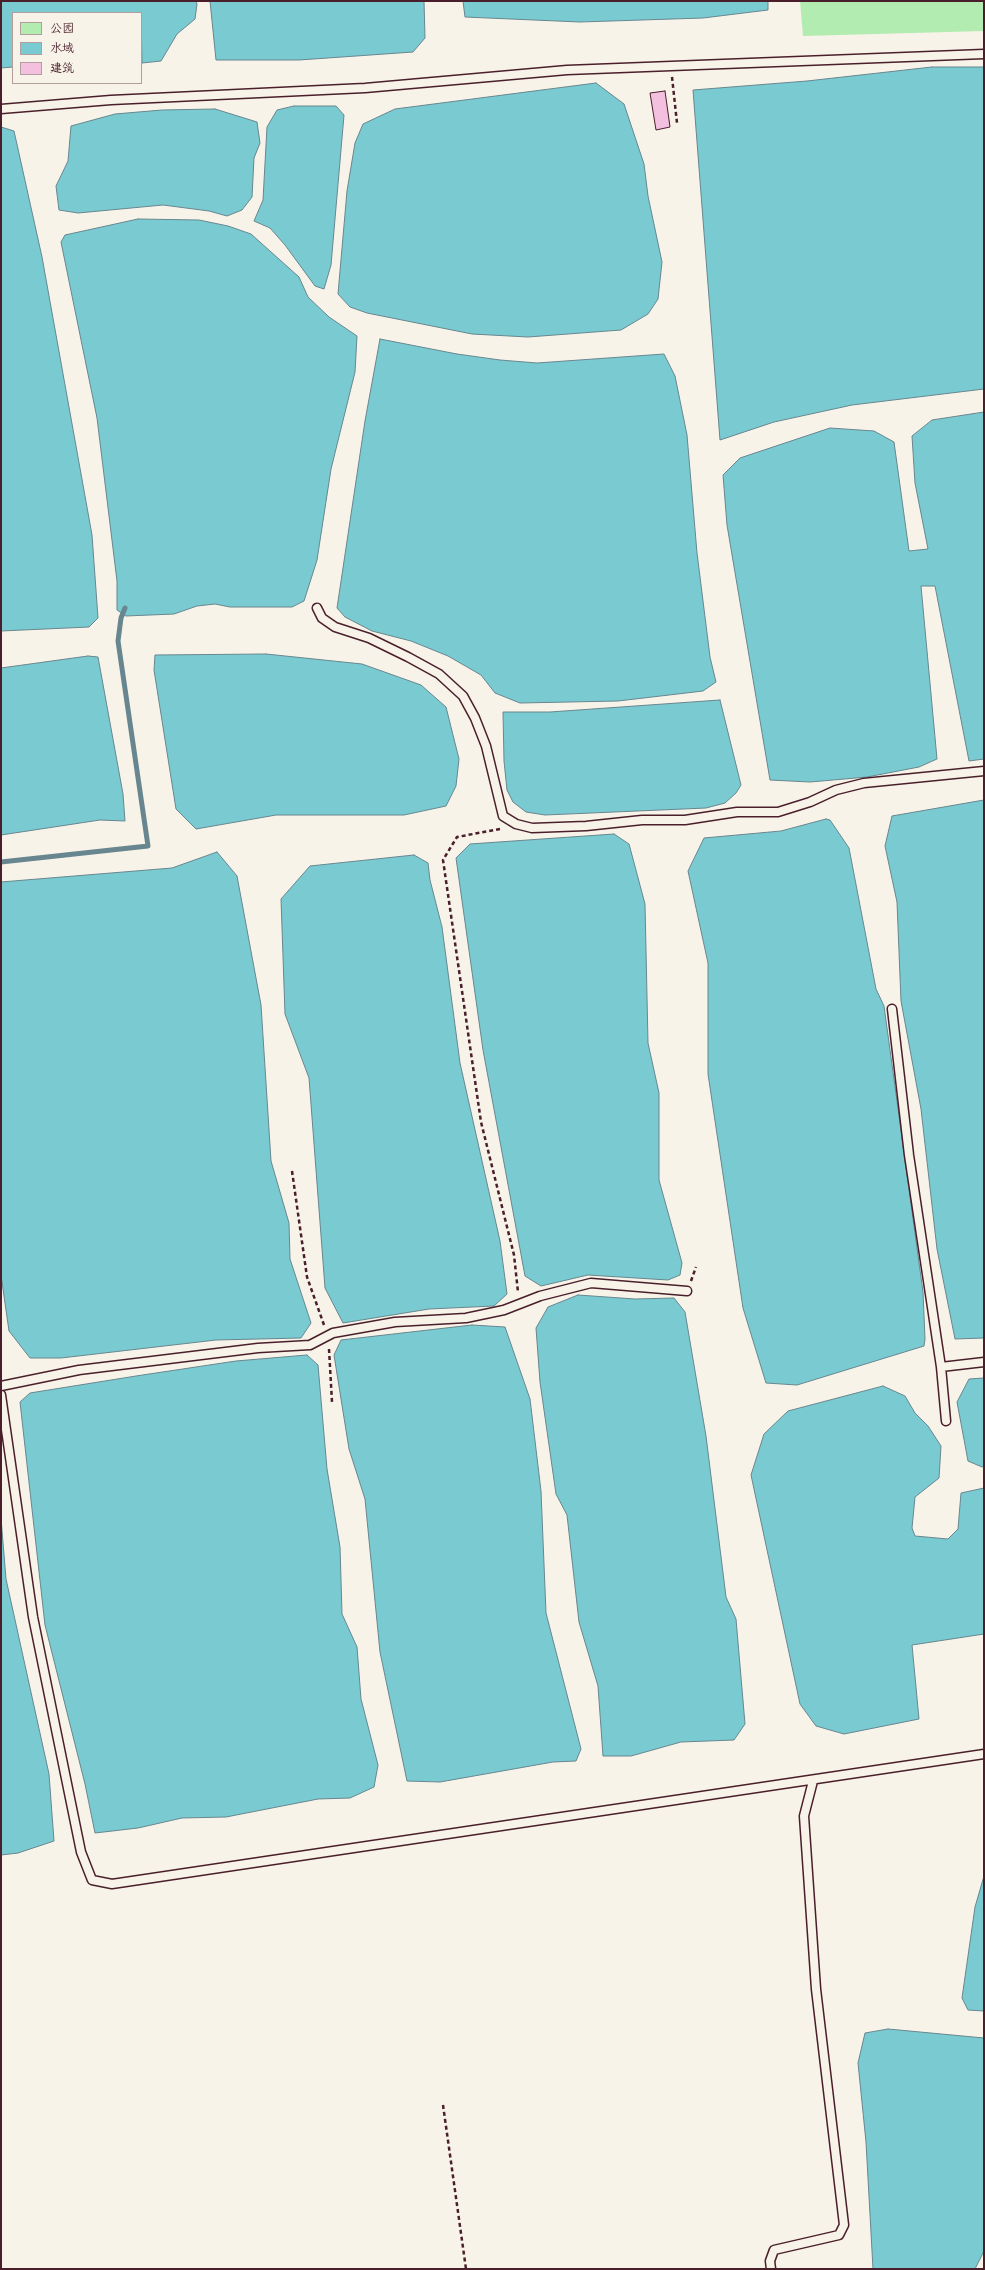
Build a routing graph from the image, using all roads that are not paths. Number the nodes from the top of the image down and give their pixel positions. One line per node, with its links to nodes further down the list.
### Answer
1 (984, 54): 2 (lane)
2 (1, 109)
3 (317, 608): 4 (lane)
4 (984, 771)
5 (892, 1009): 8 (lane)
6 (687, 1291): 9 (lane)
7 (984, 1362): 8 (lane)
8 (941, 1368): 11 (lane)
9 (1, 1386)
10 (1, 1395): 13 (lane)
11 (946, 1421)
12 (984, 1754): 13 (lane)
13 (813, 1781): 14 (lane)
14 (771, 2269)

